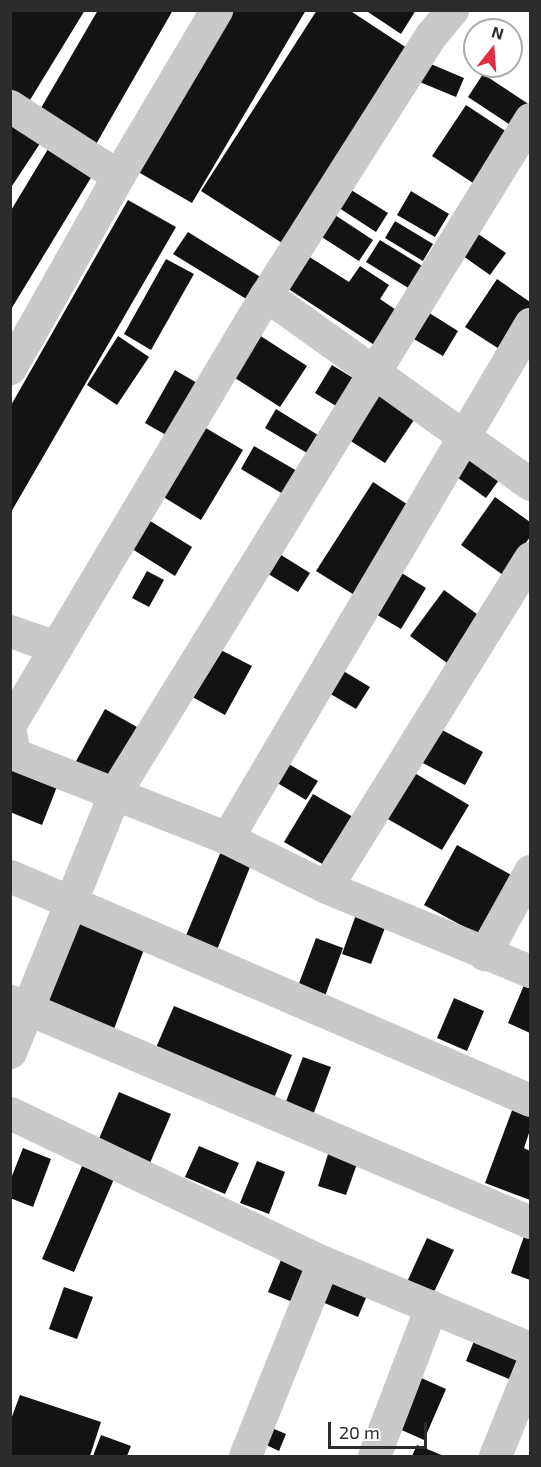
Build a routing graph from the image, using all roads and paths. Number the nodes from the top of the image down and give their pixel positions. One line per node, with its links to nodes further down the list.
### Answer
1 (216, 10): 5 (street)
2 (452, 10): 6 (street)
3 (10, 106): 5 (street)
4 (531, 119): 9 (street)
5 (118, 176): 8 (street)
6 (266, 295): 9 (street); 14 (street)
7 (531, 324): 10 (street)
8 (10, 368)
9 (375, 370): 10 (street); 17 (street)
10 (463, 435): 11 (street); 18 (street)
11 (531, 484)
12 (531, 558): 21 (street)
13 (10, 631): 14 (street)
14 (57, 646): 15 (street)
15 (10, 724)
16 (10, 732): 17 (street)
17 (114, 794): 18 (street); 22 (street)
18 (227, 838): 21 (street)
19 (531, 871): 23 (street)
20 (10, 876): 22 (street)
21 (326, 887): 23 (street)
22 (71, 901): 25 (street); 27 (street)
23 (484, 954): 24 (street)
24 (531, 971)
25 (20, 1005): 26 (street); 29 (street)
26 (10, 1052)
27 (531, 1100)
28 (10, 1113): 30 (street)
29 (531, 1222)
30 (323, 1262): 31 (street); 34 (street)
31 (431, 1307): 32 (street); 35 (street)
32 (531, 1348)
33 (531, 1369): 36 (street)
34 (245, 1456)
35 (374, 1456)
36 (495, 1456)

